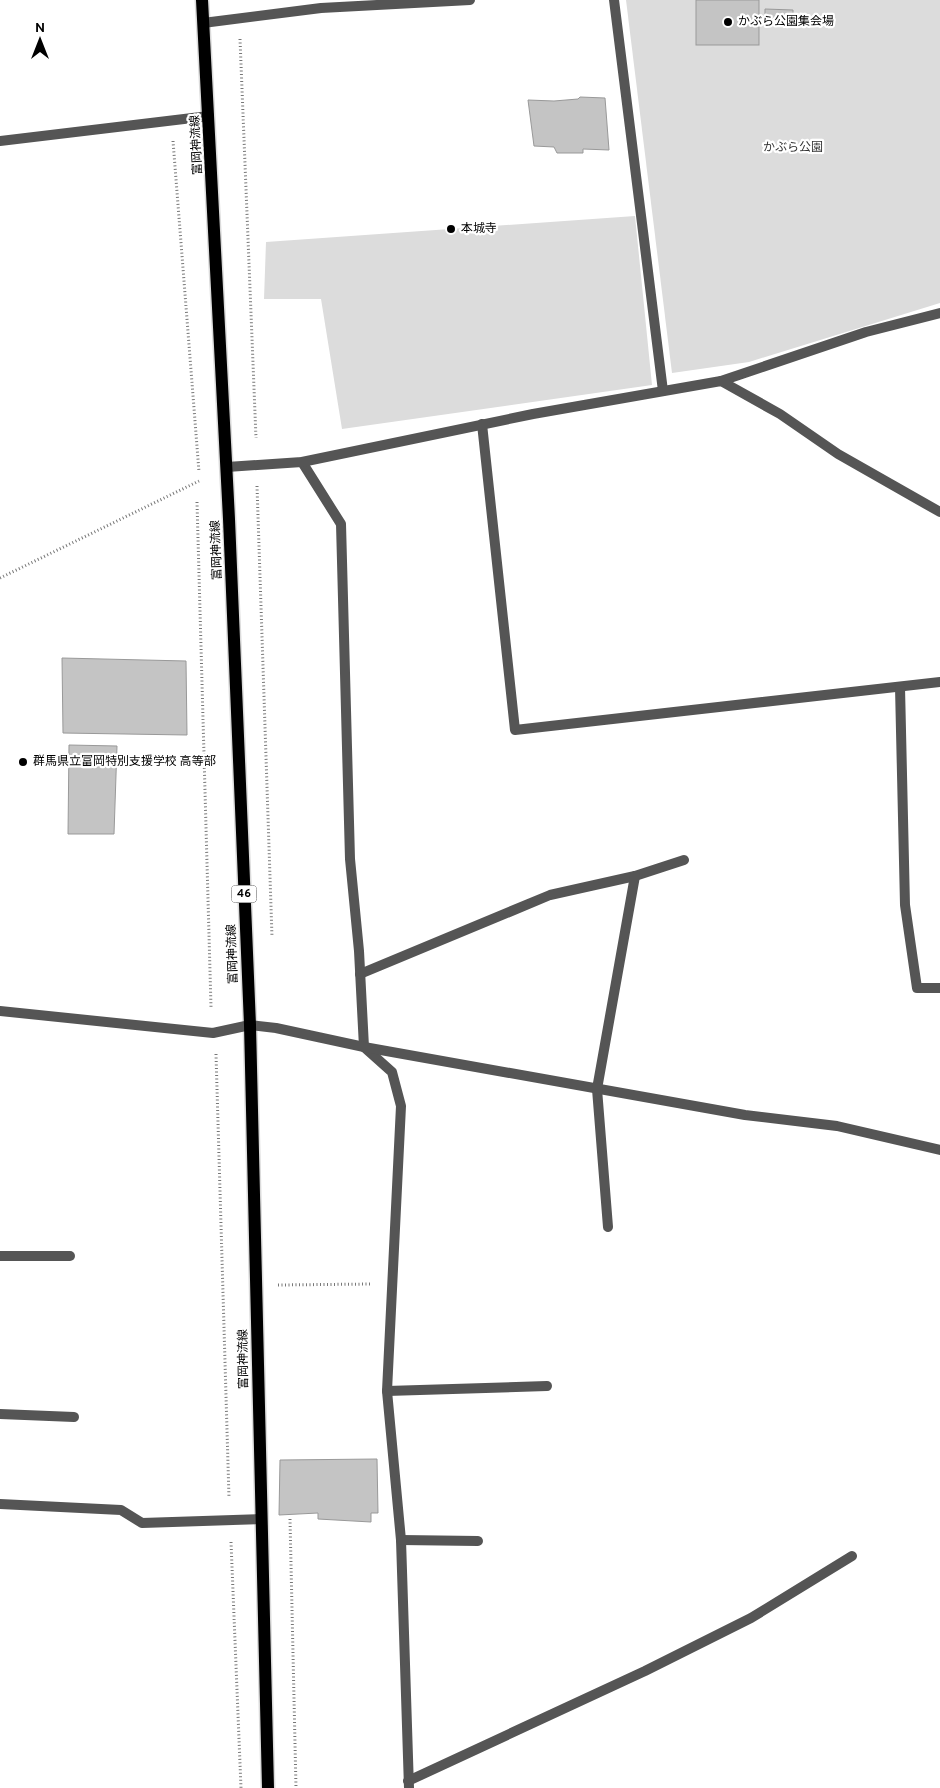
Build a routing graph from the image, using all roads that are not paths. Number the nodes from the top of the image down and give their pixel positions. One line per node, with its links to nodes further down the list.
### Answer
1 (202, 0): 4 (main road, 富岡神流線 / 46)
2 (470, 0): 4 (street)
3 (614, 0): 9 (street)
4 (203, 23): 5 (main road, 富岡神流線 / 46)
5 (209, 116): 6 (street); 12 (main road, 富岡神流線 / 46)
6 (0, 141)
7 (940, 313): 8 (street)
8 (722, 381): 9 (street); 13 (street)
9 (663, 391): 10 (street)
10 (482, 424): 11 (street); 15 (street)
11 (302, 462): 12 (street); 18 (street)
12 (226, 467): 21 (main road, 富岡神流線 / 46)
13 (940, 512)
14 (940, 682): 15 (street)
15 (900, 687): 19 (street)
16 (684, 860): 17 (street)
17 (635, 876): 18 (street); 23 (street)
18 (360, 974): 22 (street)
19 (940, 988)
20 (0, 1011): 21 (street)
21 (250, 1025): 22 (street); 33 (main road, 富岡神流線 / 46)
22 (364, 1046): 23 (street); 29 (street)
23 (596, 1089): 24 (street); 25 (street)
24 (940, 1150)
25 (608, 1227)
26 (0, 1256): 27 (street)
27 (70, 1256)
28 (547, 1386): 29 (street)
29 (387, 1391): 34 (street)
30 (0, 1414): 31 (street)
31 (74, 1417)
32 (0, 1504): 33 (street)
33 (261, 1519): 38 (main road, 富岡神流線 / 46)
34 (400, 1540): 35 (street); 37 (street)
35 (478, 1541)
36 (852, 1556): 37 (street)
37 (408, 1784)
38 (268, 1788)

